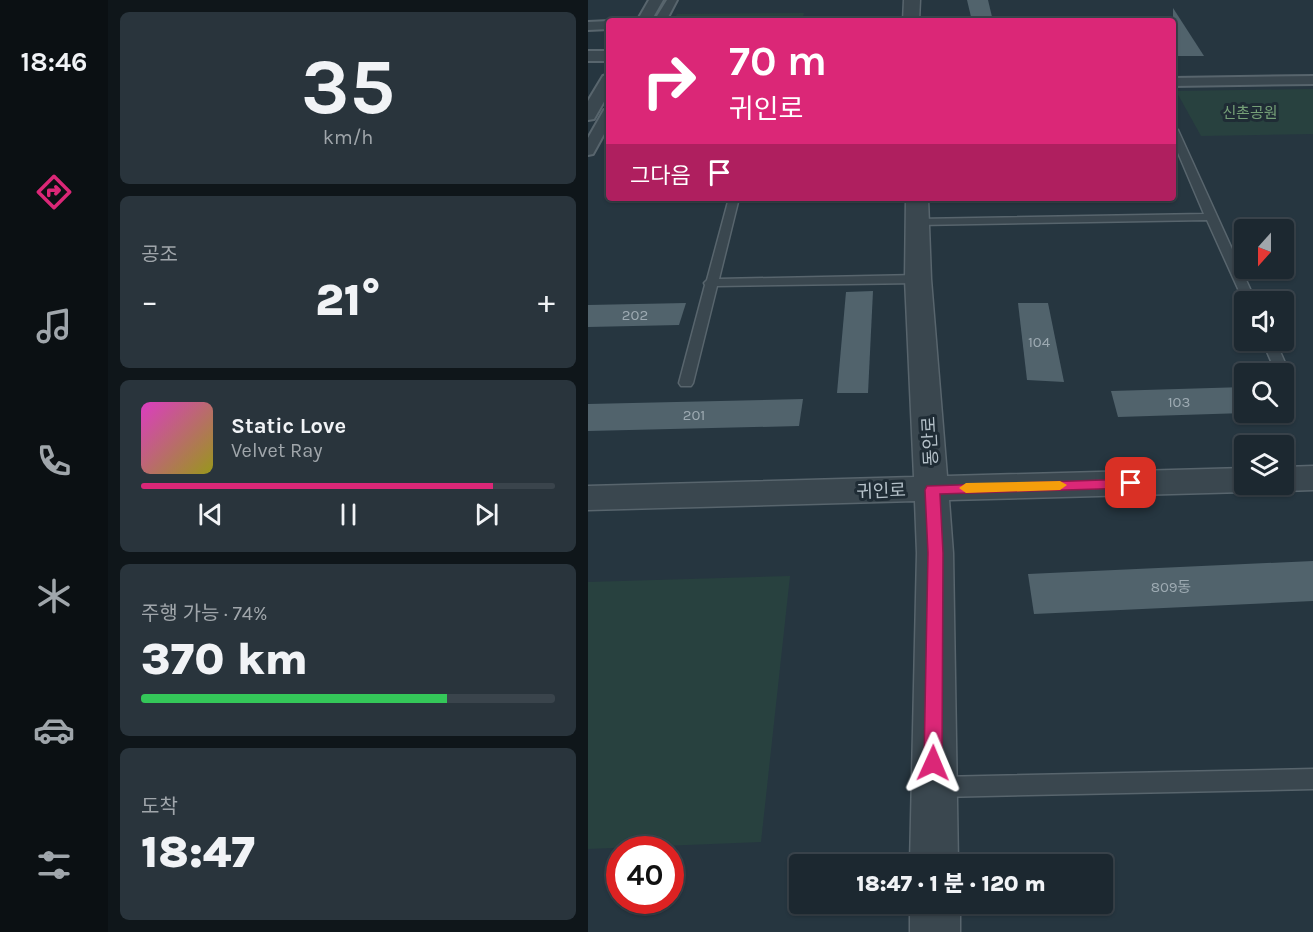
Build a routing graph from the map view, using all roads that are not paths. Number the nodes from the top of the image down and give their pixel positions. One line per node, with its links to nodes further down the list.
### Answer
1 (656, 0): 4 (street)
2 (672, 0): 5 (street)
3 (912, 0): 6 (street)
4 (646, 18)
5 (662, 18)
6 (911, 18)
7 (606, 25): 8 (street)
8 (588, 26)
9 (606, 56): 10 (street)
10 (588, 57)
11 (1313, 80): 12 (street)
12 (1176, 82)
13 (606, 88): 14 (street)
14 (588, 115)
15 (606, 119): 17 (street)
16 (1176, 137): 20 (lane)
17 (588, 151)
18 (733, 201): 22 (lane)
19 (917, 210): 20 (lane); 21 (street, 동안로)
20 (1211, 217): 23 (lane)
21 (918, 279): 22 (lane); 28 (street, 동안로)
22 (710, 283): 24 (lane)
23 (1245, 291)
24 (686, 383)
25 (1313, 478): 26 (street)
26 (1294, 479)
27 (1234, 480): 28 (street, 귀인로)
28 (932, 490): 29 (street, 귀인로); 31 (street, 동안로)
29 (588, 498)
30 (1313, 779): 31 (lane)
31 (933, 787): 32 (street, 동안로)
32 (934, 854)
33 (935, 914): 34 (street)
34 (935, 932)

